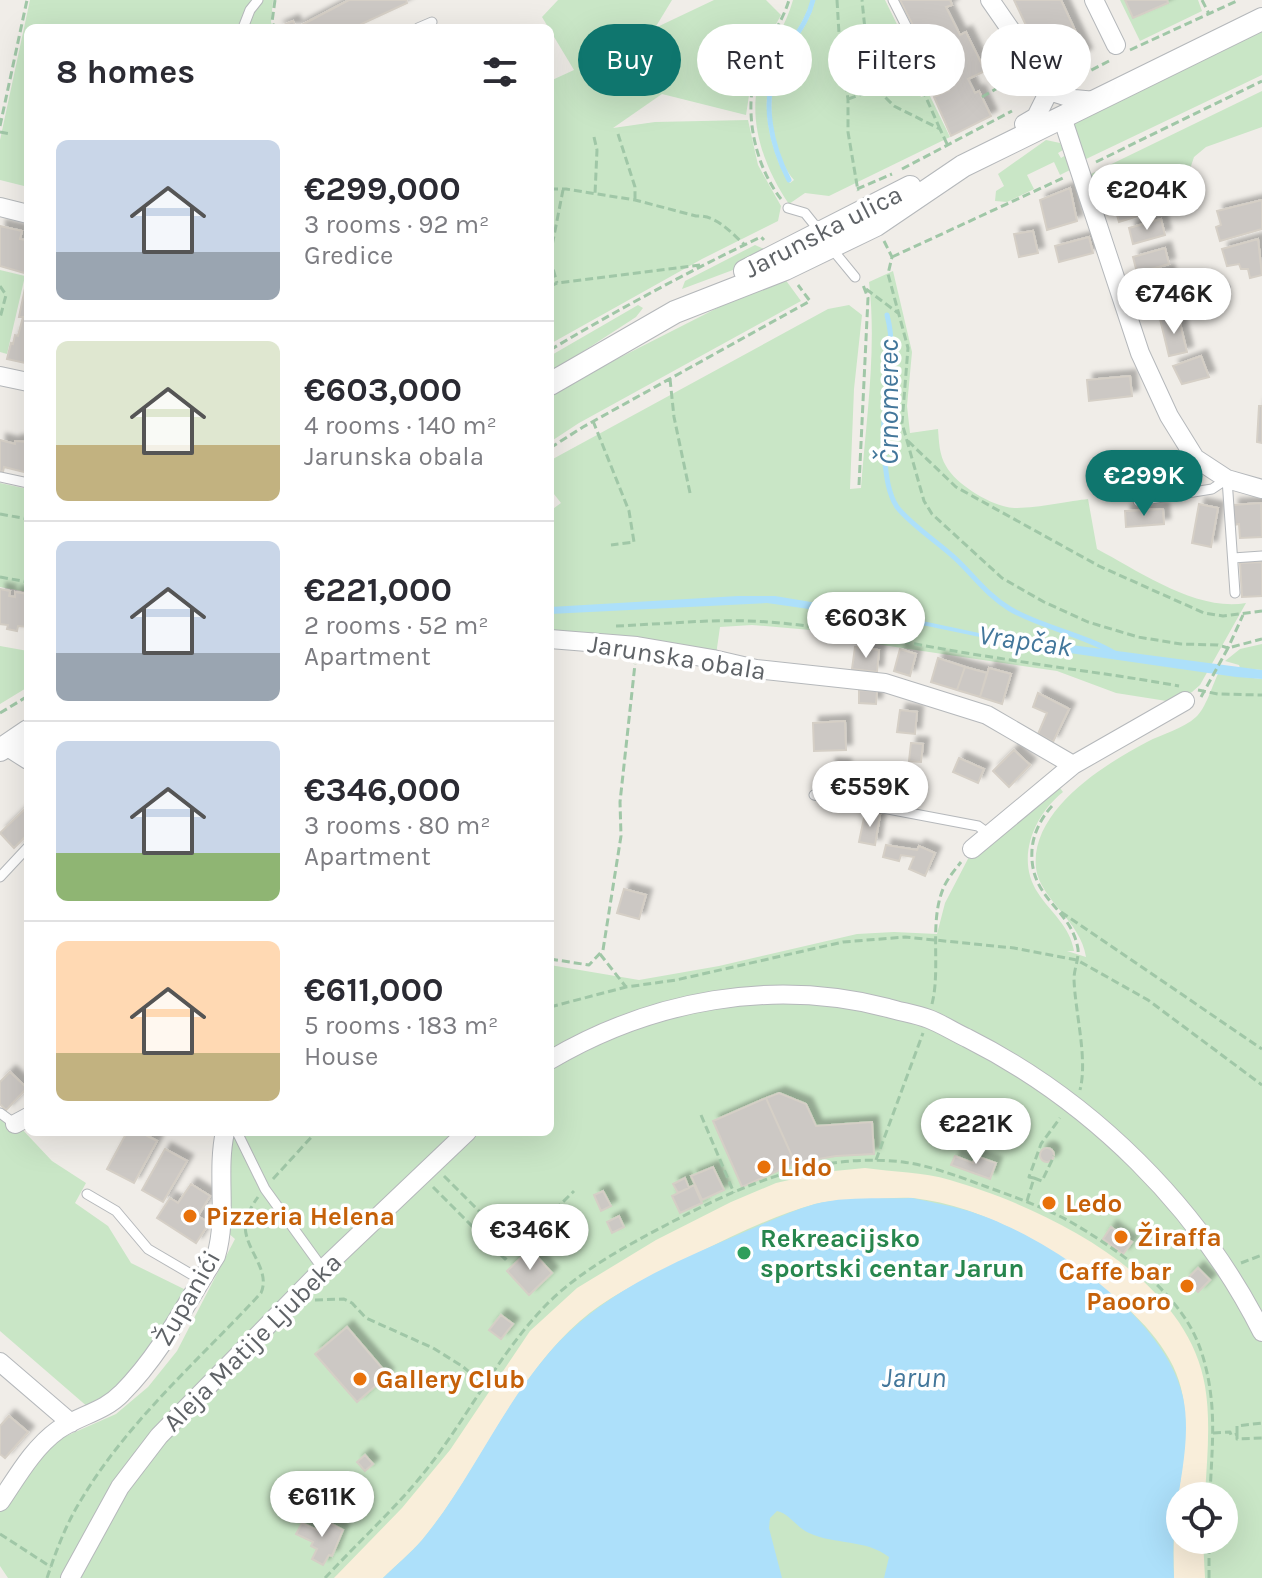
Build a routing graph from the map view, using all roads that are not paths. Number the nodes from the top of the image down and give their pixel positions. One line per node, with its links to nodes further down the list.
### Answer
1 (258, 0): 7 (lane)
2 (893, 0): 9 (lane)
3 (990, 0): 10 (street)
4 (1094, 0): 11 (street)
5 (1262, 19): 14 (street, Jarunska ulica)
6 (432, 22): 8 (lane)
7 (245, 24)
8 (427, 24)
9 (905, 24)
10 (1007, 24)
11 (1115, 54)
12 (1050, 96): 15 (street)
13 (1068, 96): 14 (street)
14 (1096, 101): 16 (street, Jarunska ulica)
15 (1020, 117): 16 (street, Jarunska ulica); 20 (street, Jarunska ulica)
16 (1062, 117): 20 (street, Jarunska ulica); 23 (street)
17 (0, 207): 19 (street)
18 (788, 208): 20 (lane)
19 (24, 213)
20 (825, 240): 21 (lane); 26 (street, Jarunska ulica)
21 (855, 277)
22 (1225, 287): 23 (lane)
23 (1127, 314): 28 (street)
24 (0, 376): 25 (street)
25 (24, 381)
26 (554, 382)
27 (0, 477): 29 (lane)
28 (1227, 479): 30 (street); 31 (lane); 33 (lane)
29 (24, 482)
30 (1262, 489)
31 (1138, 501)
32 (1262, 556): 33 (lane)
33 (1233, 558): 34 (lane)
34 (1235, 593)
35 (554, 639): 40 (street, Jarunska obala)
36 (1190, 694): 40 (street)
37 (24, 733): 38 (street)
38 (2, 746): 39 (street)
39 (24, 758)
40 (1073, 765): 42 (street)
41 (814, 795): 42 (lane)
42 (989, 834): 43 (street)
43 (972, 849)
44 (24, 851): 45 (lane)
45 (0, 877)
46 (554, 1058): 53 (street)
47 (224, 1136): 52 (street, Županići)
48 (239, 1136): 51 (lane)
49 (463, 1136): 51 (street, Aleja Matije Ljubeka)
50 (87, 1194): 52 (lane)
51 (323, 1269): 57 (street, Aleja Matije Ljubeka)
52 (201, 1280): 55 (street, Županići)
53 (1262, 1332)
54 (0, 1362): 55 (street)
55 (71, 1423): 56 (street, Županići)
56 (0, 1502)
57 (70, 1578)

